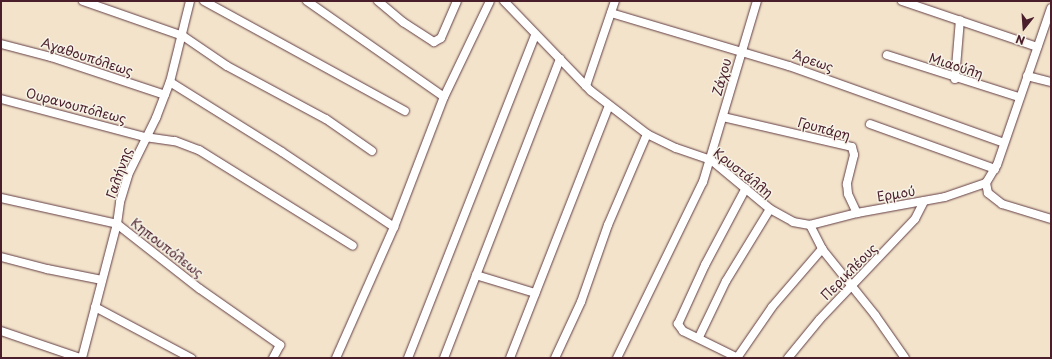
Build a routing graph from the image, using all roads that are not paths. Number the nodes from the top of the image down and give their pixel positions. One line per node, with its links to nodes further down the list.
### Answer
1 (84, 1): 15 (street)
2 (190, 1): 15 (street, Γαλήνης)
3 (204, 1): 32 (street)
4 (307, 1): 28 (street)
5 (378, 1): 6 (street)
6 (457, 1)
7 (490, 1): 28 (street)
8 (504, 1): 16 (street, Κρυστάλλη)
9 (615, 1): 13 (street)
10 (757, 1): 19 (street, Ζάχου)
11 (902, 1): 14 (street)
12 (1051, 8): 18 (street)
13 (611, 13): 19 (street, Άρεως); 26 (street)
14 (960, 20): 18 (street); 23 (street)
15 (183, 36): 24 (street, Γαλήνης); 38 (street)
16 (535, 36): 21 (street, Κρυστάλλη); 65 (street)
17 (1, 44): 27 (street, Αγαθουπόλεως)
18 (1036, 47): 22 (street)
19 (742, 51): 33 (street, Ζάχου); 37 (street, Άρεως)
20 (887, 55): 23 (street, Μιαούλη)
21 (560, 59): 26 (street, Κρυστάλλη); 54 (street)
22 (1027, 76): 25 (street); 29 (street)
23 (955, 79): 29 (street, Μιαούλη)
24 (170, 82): 27 (street, Γαλήνης); 50 (street)
25 (1051, 82)
26 (586, 86): 31 (street, Κρυστάλλη)
27 (165, 95): 36 (street, Γαλήνης)
28 (444, 97): 50 (street)
29 (1019, 98): 37 (street)
30 (1, 99): 36 (street, Ουρανουπόλεως)
31 (609, 106): 35 (street, Κρυστάλλη); 57 (street)
32 (405, 112)
33 (723, 117): 39 (street, Ζάχου); 46 (street, Γρυπάρη)
34 (870, 124): 40 (street, Γρυπάρη)
35 (647, 134): 39 (street, Κρυστάλλη); 68 (street)
36 (145, 137): 48 (street, Γαλήνης); 51 (street, Ουρανουπόλεως)
37 (1004, 143): 40 (street)
38 (372, 151)
39 (711, 160): 42 (street, Κρυστάλλη); 69 (street, Ζάχου)
40 (995, 169): 41 (street)
41 (986, 183): 44 (street, Ερμού); 47 (street)
42 (746, 188): 45 (street, Κρυστάλλη); 60 (street)
43 (1, 198): 48 (street, Κηπουπόλεως)
44 (924, 201): 46 (street, Ερμού); 56 (street, Περικλέους)
45 (770, 209): 49 (street, Κρυστάλλη); 60 (street)
46 (857, 213): 49 (street, Ερμού)
47 (1051, 219)
48 (117, 224): 55 (street, Γαλήνης); 63 (street, Κηπουπόλεως)
49 (810, 225): 52 (street)
50 (394, 227): 64 (street)
51 (353, 246)
52 (822, 249): 56 (street); 70 (street)
53 (1, 257): 55 (street)
54 (476, 275): 57 (street); 66 (street)
55 (102, 280): 58 (street, Γαλήνης)
56 (853, 286): 71 (street, Περικλέους); 72 (street)
57 (535, 294): 67 (street)
58 (95, 307): 61 (street, Γαλήνης); 62 (street)
59 (1, 331): 61 (street)
60 (699, 337): 70 (street)
61 (81, 358)
62 (191, 358)
63 (273, 358)
64 (336, 358)
65 (408, 358)
66 (444, 358)
67 (510, 358)
68 (555, 358)
69 (617, 358)
70 (738, 358)
71 (788, 358)
72 (905, 358)

